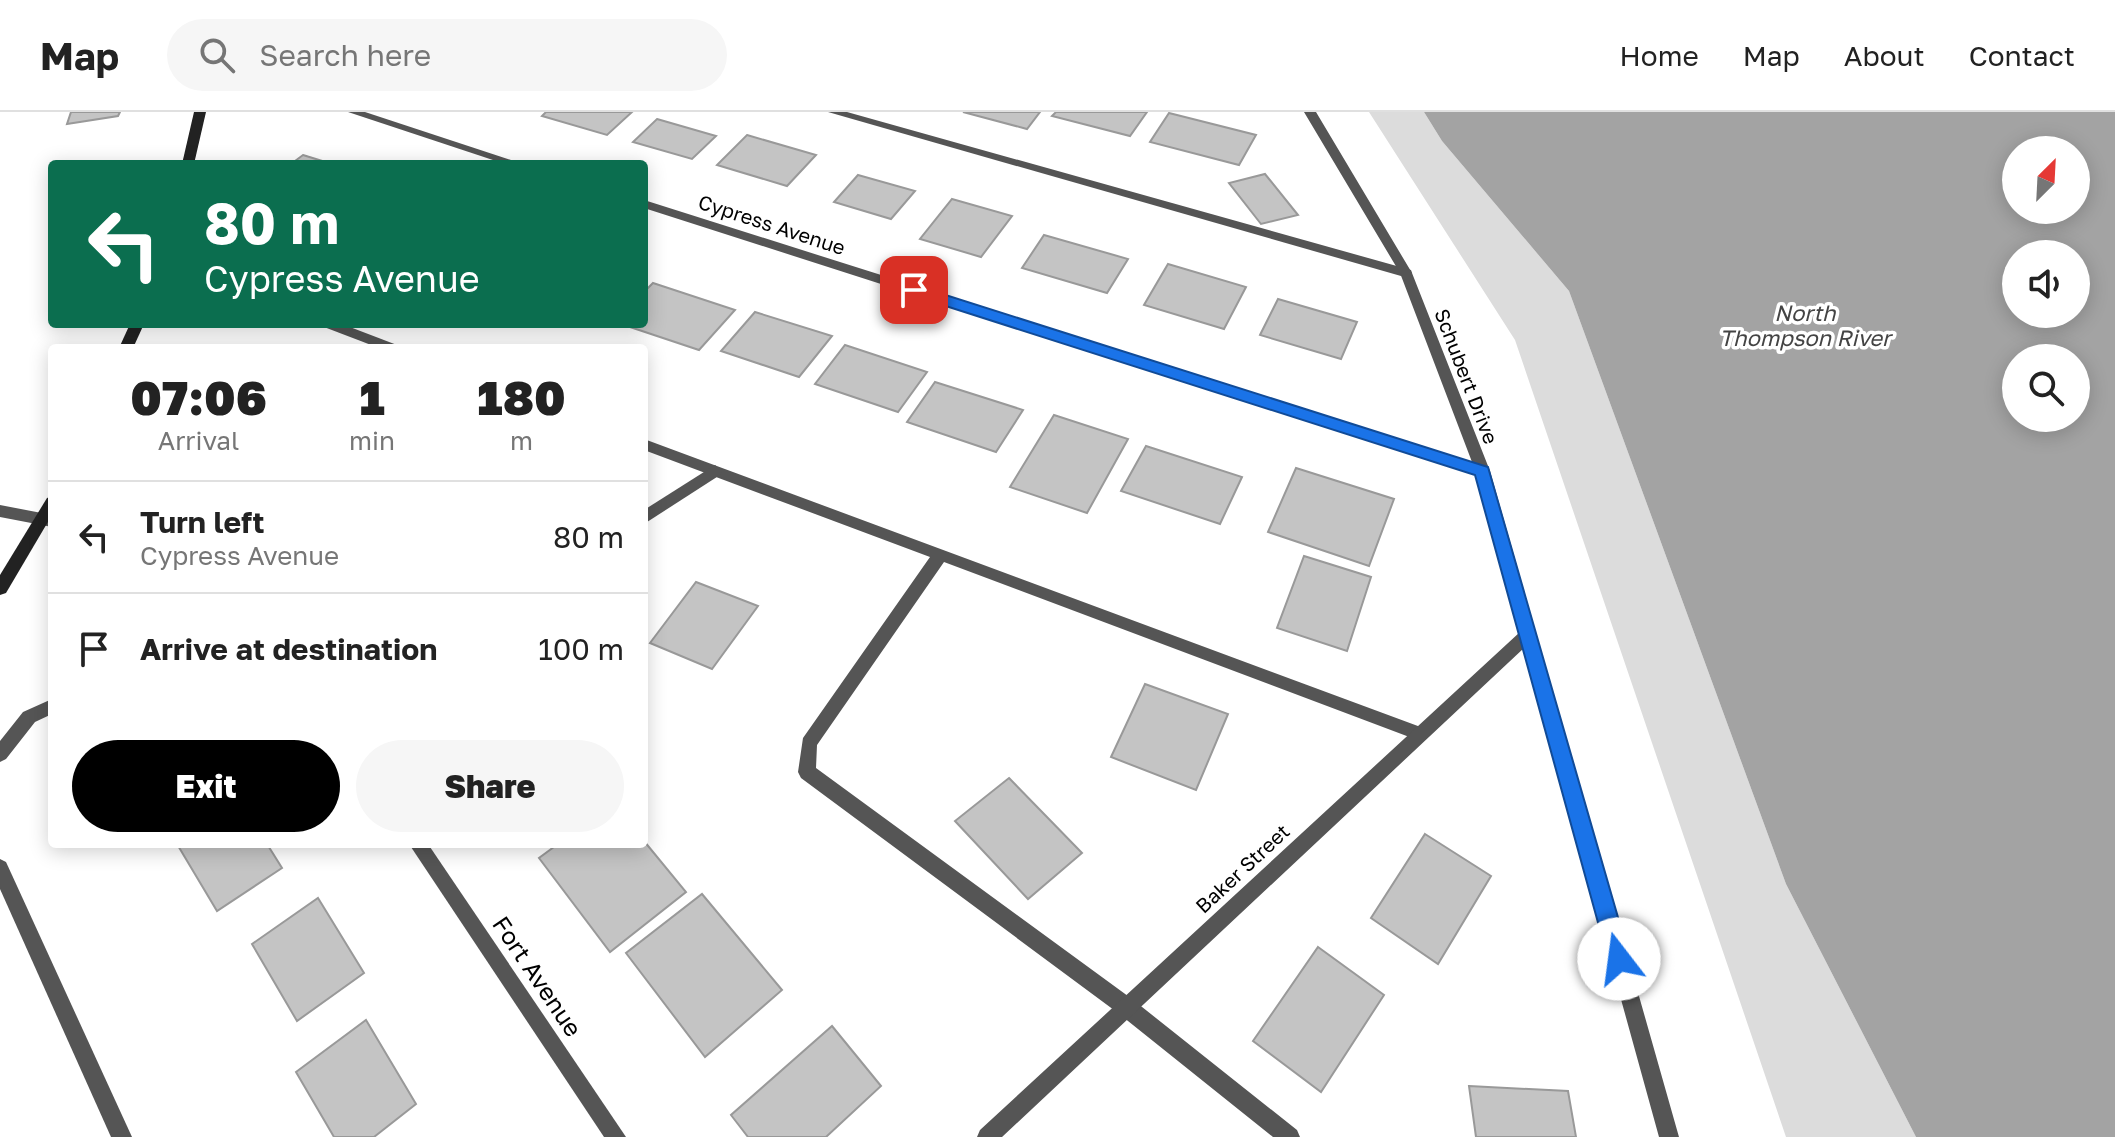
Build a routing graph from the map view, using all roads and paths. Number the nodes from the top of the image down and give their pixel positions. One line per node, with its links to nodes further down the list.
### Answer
1 (200, 112): 5 (main road)
2 (354, 112): 6 (street)
3 (834, 112): 8 (street)
4 (1310, 112): 8 (street, Schubert Drive)
5 (189, 160)
6 (504, 160)
7 (648, 205): 13 (street, Cypress Avenue)
8 (1406, 273): 13 (street, Schubert Drive)
9 (340, 328): 10 (street)
10 (382, 344)
11 (648, 446): 12 (street)
12 (715, 471): 15 (street); 17 (street)
13 (1483, 471): 19 (street, Schubert Drive)
14 (0, 511): 16 (street)
15 (648, 515)
16 (48, 519): 18 (main road)
17 (940, 556): 21 (street); 25 (street)
18 (0, 589)
19 (1529, 634): 21 (street, Baker Street); 30 (street, Schubert Drive)
20 (48, 708): 22 (street)
21 (1420, 734): 25 (street, Baker Street)
22 (0, 754)
23 (421, 848): 27 (street, Fort Avenue)
24 (0, 868): 26 (street)
25 (1125, 1006): 28 (street, Baker Street); 29 (street)
26 (122, 1137)
27 (616, 1137)
28 (987, 1137)
29 (1290, 1137)
30 (1669, 1137)

